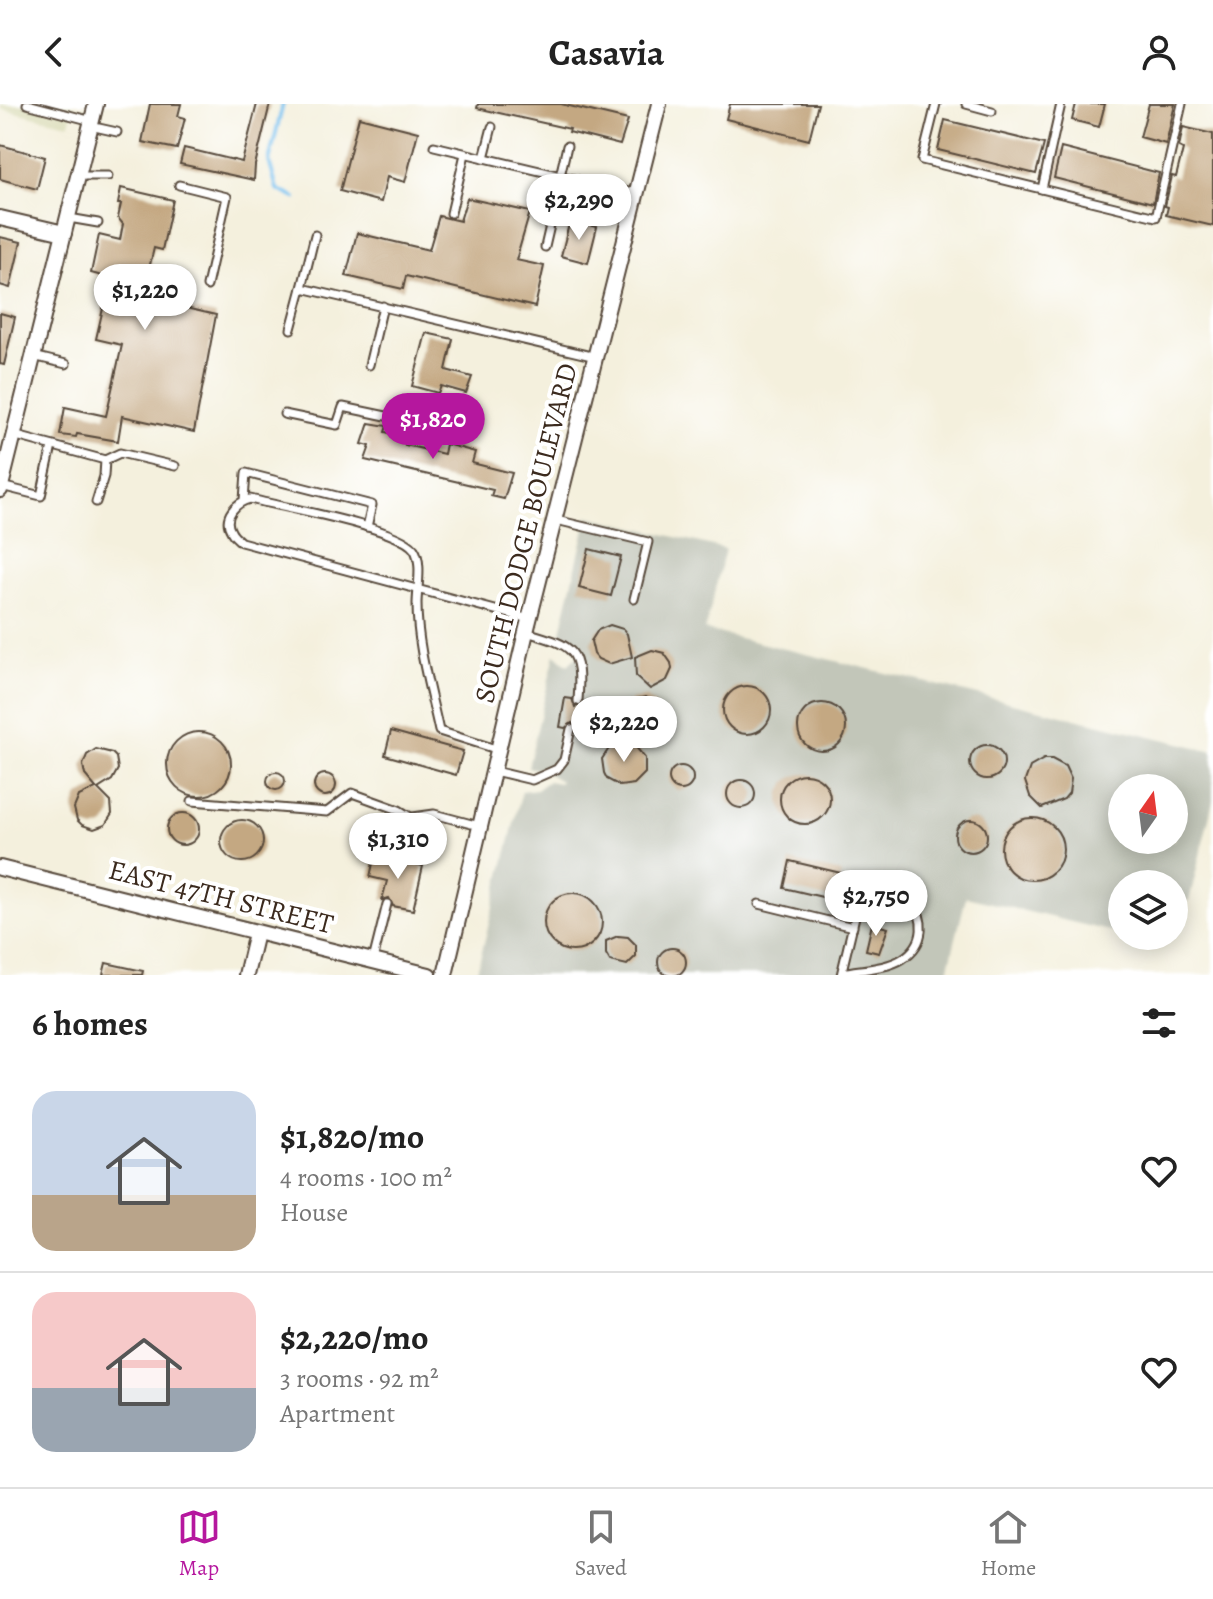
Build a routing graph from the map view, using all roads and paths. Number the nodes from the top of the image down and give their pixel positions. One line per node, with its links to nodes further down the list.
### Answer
1 (27, 104): 10 (lane)
2 (79, 104): 10 (lane)
3 (96, 104): 11 (street)
4 (659, 104): 23 (street, SOUTH DODGE BOULEVARD)
5 (936, 104): 22 (lane)
6 (966, 104): 9 (lane)
7 (1061, 104): 22 (lane)
8 (1182, 104): 22 (lane)
9 (992, 111)
10 (75, 116): 11 (lane)
11 (91, 123): 13 (lane); 18 (street)
12 (492, 127): 17 (lane)
13 (117, 132)
14 (434, 146): 16 (lane)
15 (567, 146): 20 (lane)
16 (465, 154): 17 (lane); 25 (lane)
17 (484, 158): 20 (lane)
18 (78, 176): 19 (lane); 26 (street)
19 (108, 176)
20 (560, 176): 23 (lane)
21 (179, 185): 32 (lane)
22 (1042, 189)
23 (637, 194): 37 (street, SOUTH DODGE BOULEVARD)
24 (555, 204): 31 (lane)
25 (451, 213)
26 (67, 217): 28 (lane); 29 (street)
27 (0, 218): 29 (street)
28 (98, 223)
29 (64, 233): 36 (street)
30 (315, 235): 33 (lane)
31 (545, 247)
32 (207, 286)
33 (302, 288): 34 (lane); 35 (lane)
34 (383, 306): 37 (lane); 39 (lane)
35 (291, 329)
36 (33, 356): 38 (lane); 42 (street)
37 (596, 357): 49 (street, SOUTH DODGE BOULEVARD)
38 (66, 364)
39 (369, 365)
40 (284, 414): 41 (lane)
41 (410, 421)
42 (13, 435): 43 (lane); 46 (street)
43 (52, 446): 44 (lane); 46 (lane)
44 (105, 460): 45 (lane); 48 (lane)
45 (175, 466)
46 (0, 488)
47 (244, 500): 50 (lane); 50 (lane); 51 (lane)
48 (96, 502)
49 (556, 520): 52 (lane); 53 (street, SOUTH DODGE BOULEVARD)
50 (367, 527): 51 (lane)
51 (417, 589): 53 (lane); 56 (lane)
52 (634, 599)
53 (528, 625): 54 (lane); 56 (street, SOUTH DODGE BOULEVARD)
54 (578, 701)
55 (571, 729): 57 (lane)
56 (499, 750): 57 (street, SOUTH DODGE BOULEVARD)
57 (494, 771): 60 (street, SOUTH DODGE BOULEVARD)
58 (192, 801): 59 (lane)
59 (412, 818): 60 (lane); 61 (lane)
60 (481, 826): 71 (street, SOUTH DODGE BOULEVARD)
61 (397, 860)
62 (0, 868): 66 (street, EAST 47TH STREET)
63 (387, 904): 67 (lane)
64 (759, 904): 65 (lane)
65 (853, 927): 68 (lane); 68 (lane)
66 (256, 933): 67 (street, EAST 47TH STREET); 69 (street)
67 (373, 961): 70 (street, EAST 47TH STREET)
68 (841, 974)
69 (246, 975)
70 (429, 975)
71 (445, 975)

